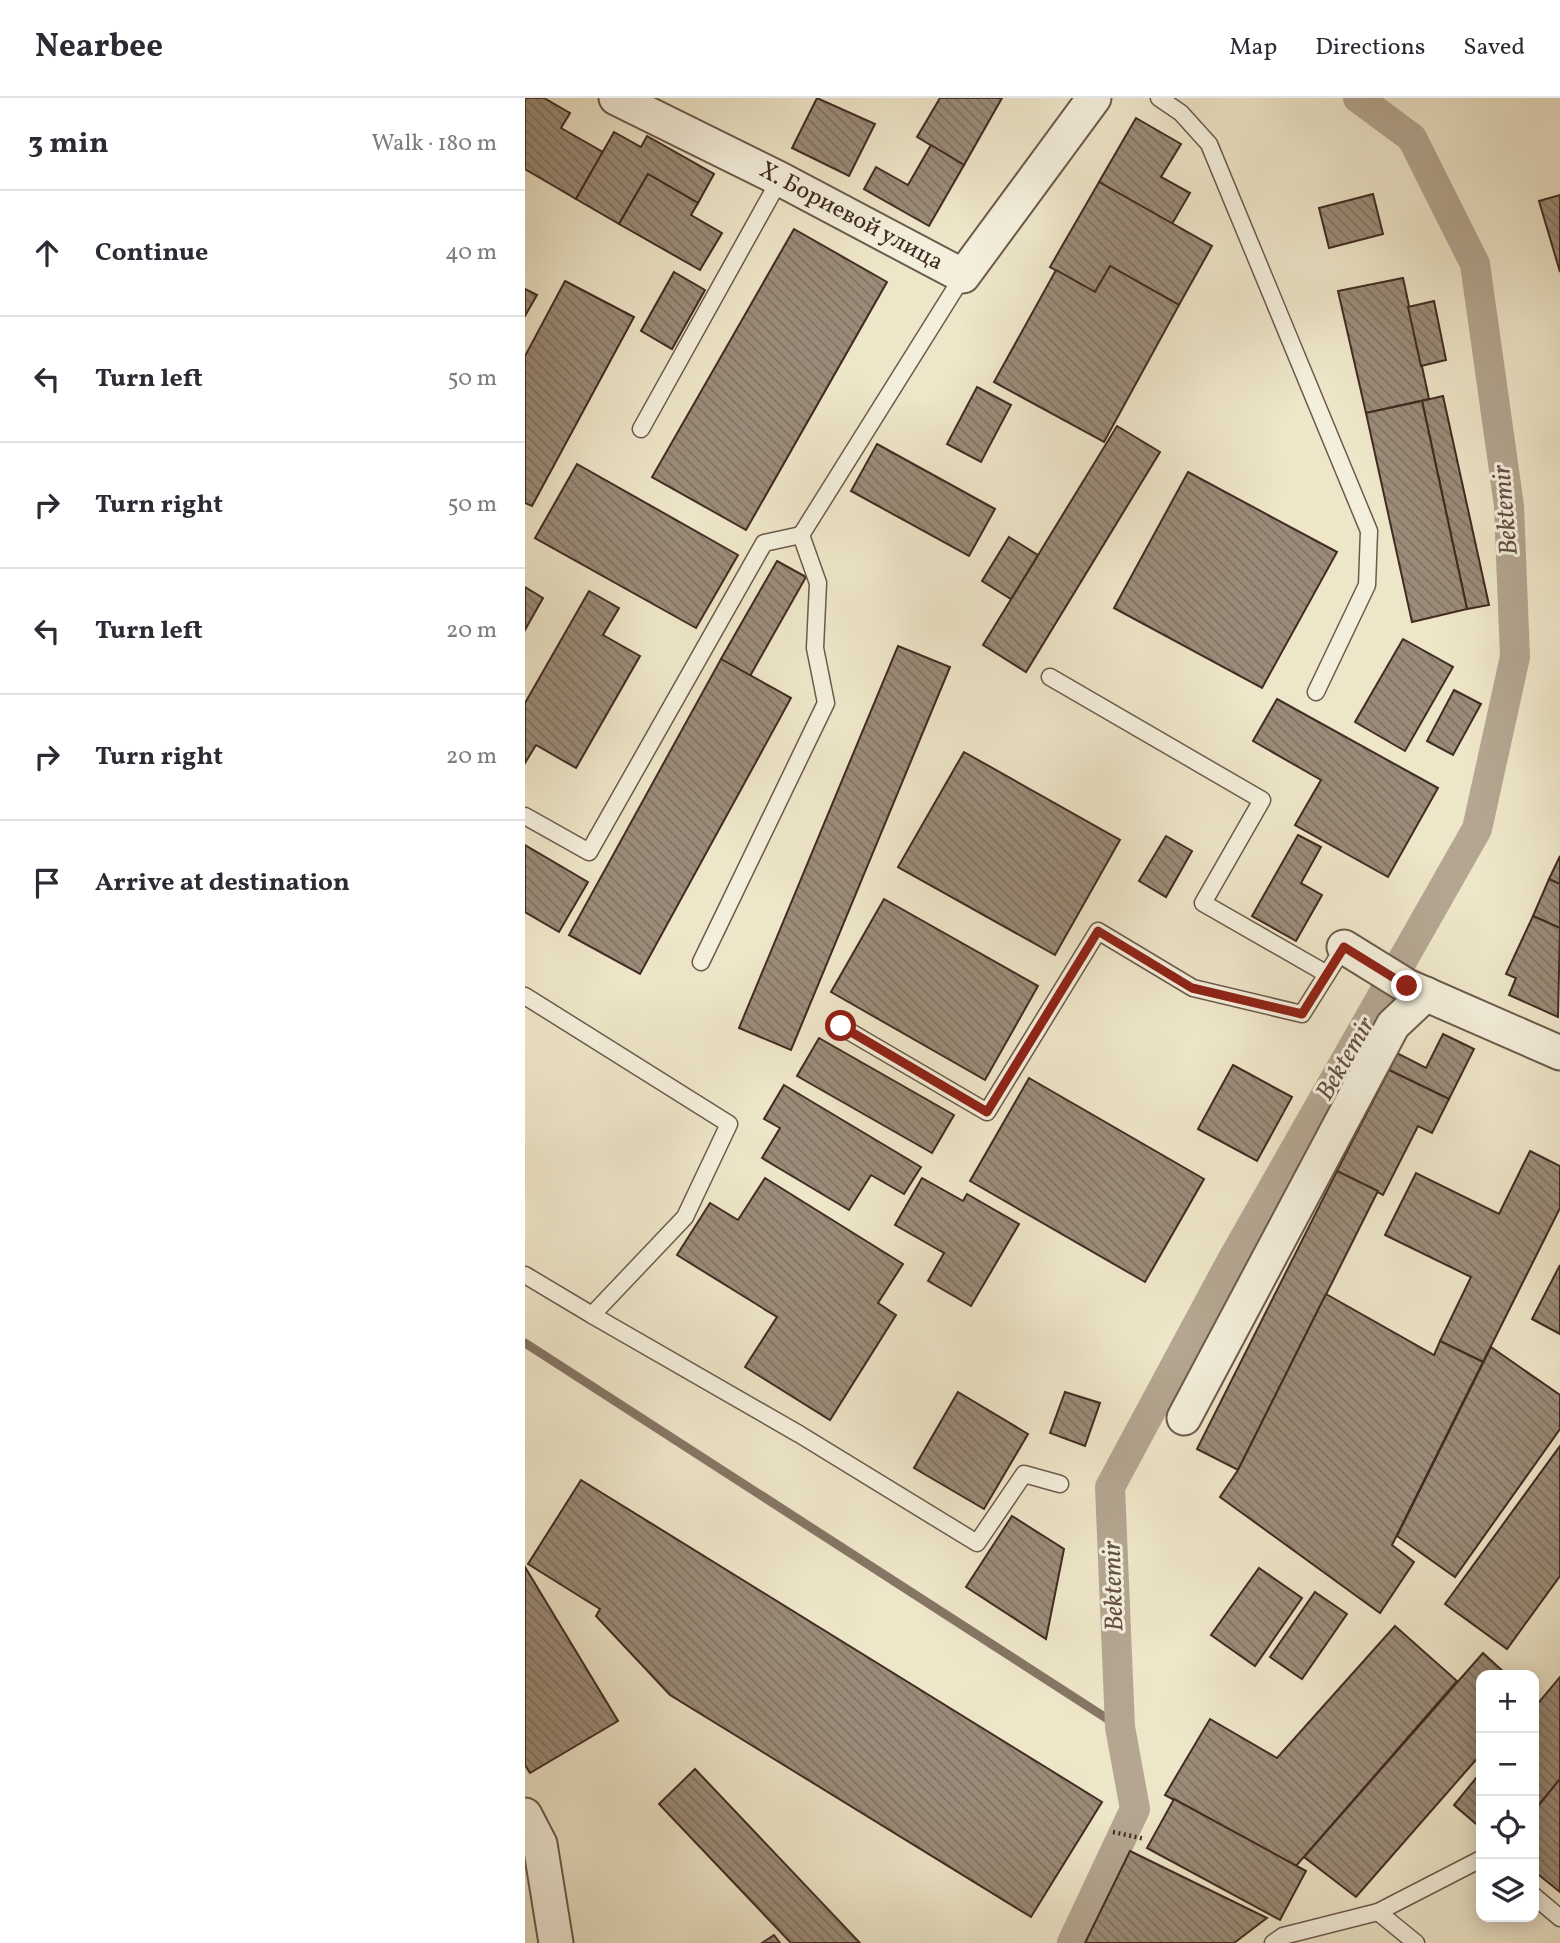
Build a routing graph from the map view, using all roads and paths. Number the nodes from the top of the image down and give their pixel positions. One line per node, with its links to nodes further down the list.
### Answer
1 (616, 98): 4 (street, Х. Бориевой улица)
2 (1094, 98): 5 (street, Х. Бориевой улица)
3 (1159, 98): 9 (lane)
4 (780, 178): 5 (street, Х. Бориевой улица); 6 (lane)
5 (963, 276): 7 (lane)
6 (641, 429)
7 (801, 535): 10 (lane); 12 (lane)
8 (1050, 677): 11 (lane)
9 (1316, 691)
10 (525, 816)
11 (1335, 961): 13 (street); 15 (lane)
12 (701, 962)
13 (1416, 990): 16 (street); 19 (street)
14 (525, 996): 18 (lane)
15 (841, 1026)
16 (1560, 1053)
17 (525, 1275): 18 (lane)
18 (592, 1315): 20 (lane)
19 (1184, 1418)
20 (1059, 1484)
21 (525, 1815): 28 (street)
22 (1113, 1832): 23 (path)
23 (1145, 1839)
24 (1476, 1862): 26 (lane)
25 (1539, 1900): 27 (lane)
26 (1378, 1912): 29 (lane); 30 (lane)
27 (1560, 1918)
28 (556, 1943)
29 (1273, 1943)
30 (1416, 1943)

